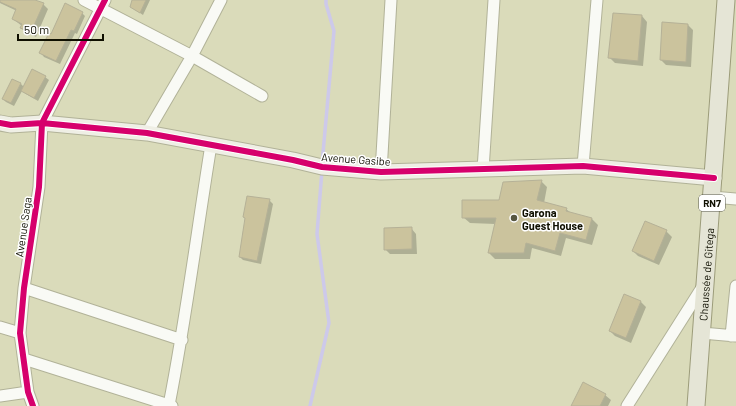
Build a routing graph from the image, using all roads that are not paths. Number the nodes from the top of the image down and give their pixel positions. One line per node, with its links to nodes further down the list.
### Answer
1 (84, 0): 7 (street)
2 (221, 0): 8 (street)
3 (391, 0): 16 (street)
4 (494, 0): 15 (street)
5 (597, 0): 14 (street)
6 (726, 0): 17 (main road, Chaussée de Gitega / RN7)
7 (103, 4): 8 (street); 11 (street)
8 (192, 56): 9 (street); 12 (street)
9 (262, 96)
10 (0, 123): 11 (street, Avenue Gasibe)
11 (42, 123): 12 (street, Avenue Gasibe); 22 (street, Avenue Saga)
12 (147, 133): 13 (street, Avenue Gasibe)
13 (210, 145): 16 (street, Avenue Gasibe); 27 (street)
14 (583, 166): 15 (street, Avenue Gasibe); 17 (street, Avenue Gasibe)
15 (483, 170): 16 (street, Avenue Gasibe)
16 (381, 172)
17 (714, 178): 18 (main road, Chaussée de Gitega / RN7)
18 (712, 197): 19 (street); 20 (main road, Chaussée de Gitega / RN7)
19 (736, 198)
20 (705, 284): 25 (main road, Chaussée de Gitega / RN7); 33 (street)
21 (736, 286): 26 (street)
22 (24, 288): 24 (street, Avenue Saga); 27 (street)
23 (0, 327): 24 (street)
24 (20, 333): 28 (street, Avenue Saga)
25 (702, 333): 26 (street); 34 (main road, Chaussée de Gitega / RN7)
26 (733, 336)
27 (182, 340): 31 (street)
28 (24, 359): 29 (street, Avenue Saga); 31 (street)
29 (28, 392): 30 (street); 32 (street, Avenue Saga)
30 (0, 396)
31 (171, 405)
32 (34, 406)
33 (627, 406)
34 (696, 406)

